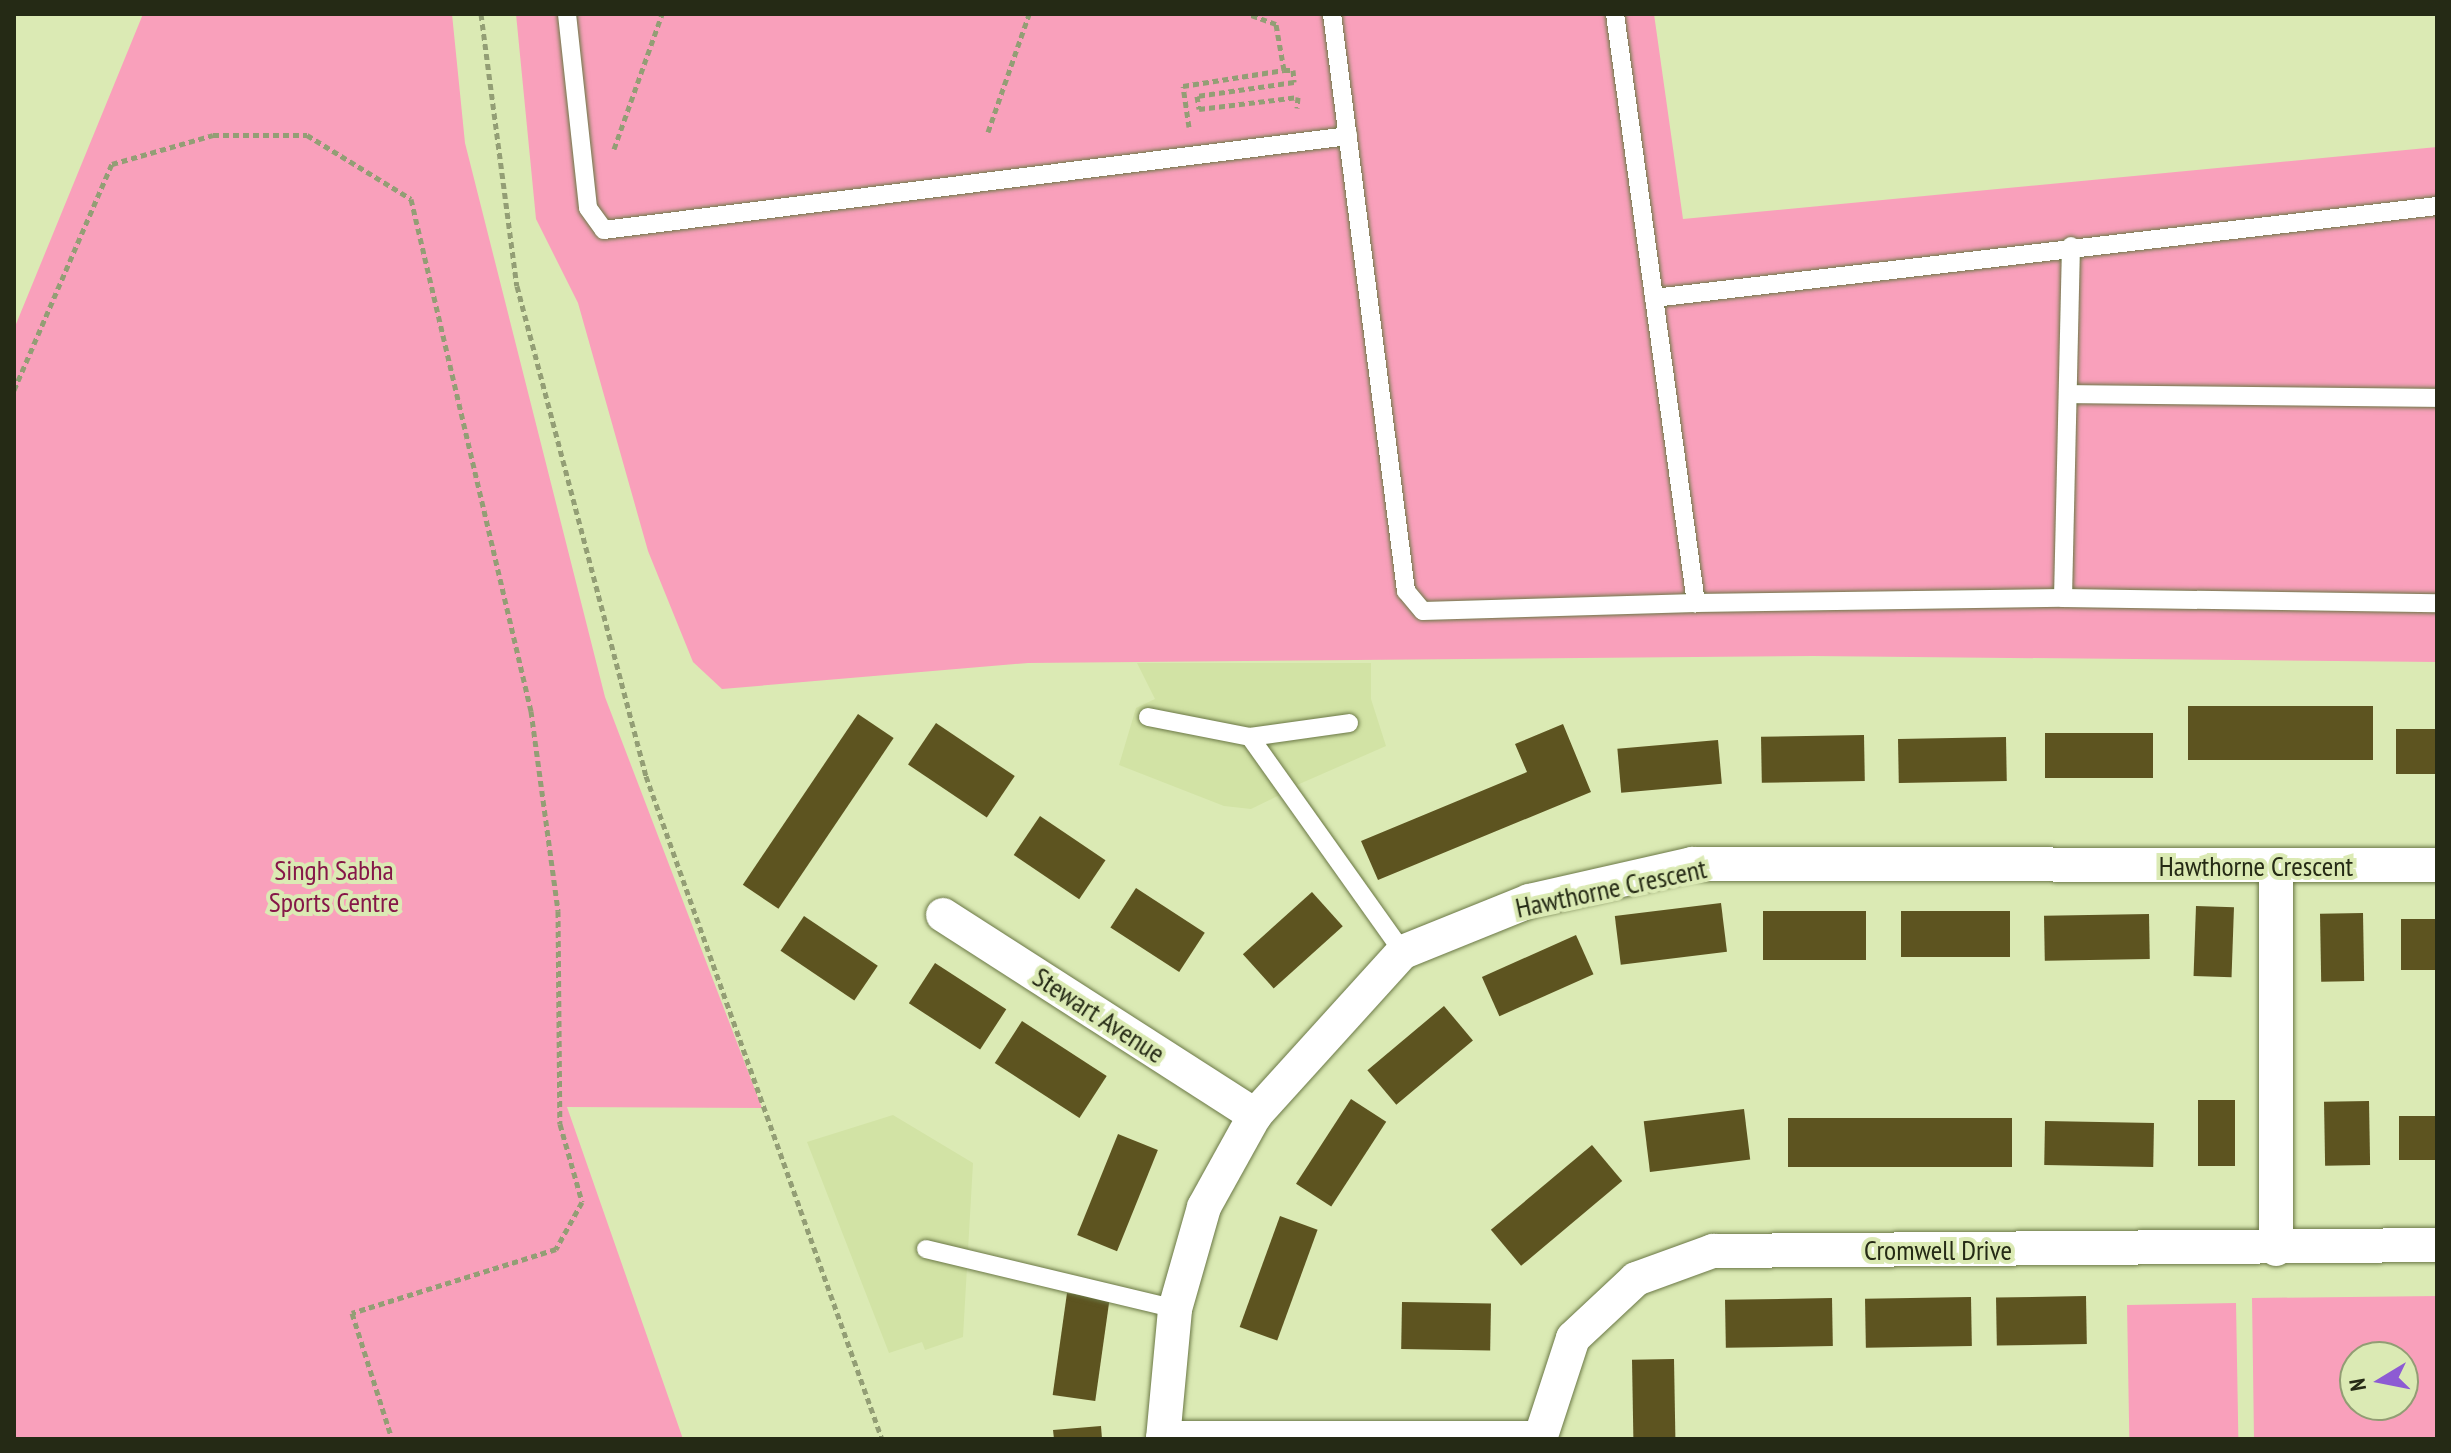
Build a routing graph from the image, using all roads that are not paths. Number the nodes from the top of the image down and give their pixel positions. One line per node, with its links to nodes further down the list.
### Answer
1 (567, 14): 4 (lane)
2 (1332, 14): 4 (lane)
3 (1615, 14): 7 (lane)
4 (1348, 136): 11 (lane)
5 (2437, 206): 6 (lane)
6 (2071, 246): 7 (lane); 8 (lane)
7 (1654, 298): 11 (lane)
8 (2069, 394): 9 (lane); 10 (lane)
9 (2437, 398)
10 (2063, 598): 11 (lane); 12 (lane)
11 (1696, 603)
12 (2437, 603)
13 (1148, 717): 15 (lane)
14 (1349, 723): 15 (lane)
15 (1250, 737): 19 (lane)
16 (2437, 865): 17 (street, Hawthorne Crescent)
17 (2276, 866): 19 (street, Hawthorne Crescent); 23 (street)
18 (943, 915): 20 (street, Stewart Avenue)
19 (1403, 952): 20 (street, Hawthorne Crescent)
20 (1255, 1115): 24 (street, Hawthorne Crescent)
21 (2437, 1245): 23 (street, Cromwell Drive)
22 (926, 1249): 24 (lane)
23 (2276, 1249): 26 (street, Cromwell Drive)
24 (1175, 1309): 25 (street, Hawthorne Crescent)
25 (1163, 1439): 26 (street)
26 (1540, 1439)

